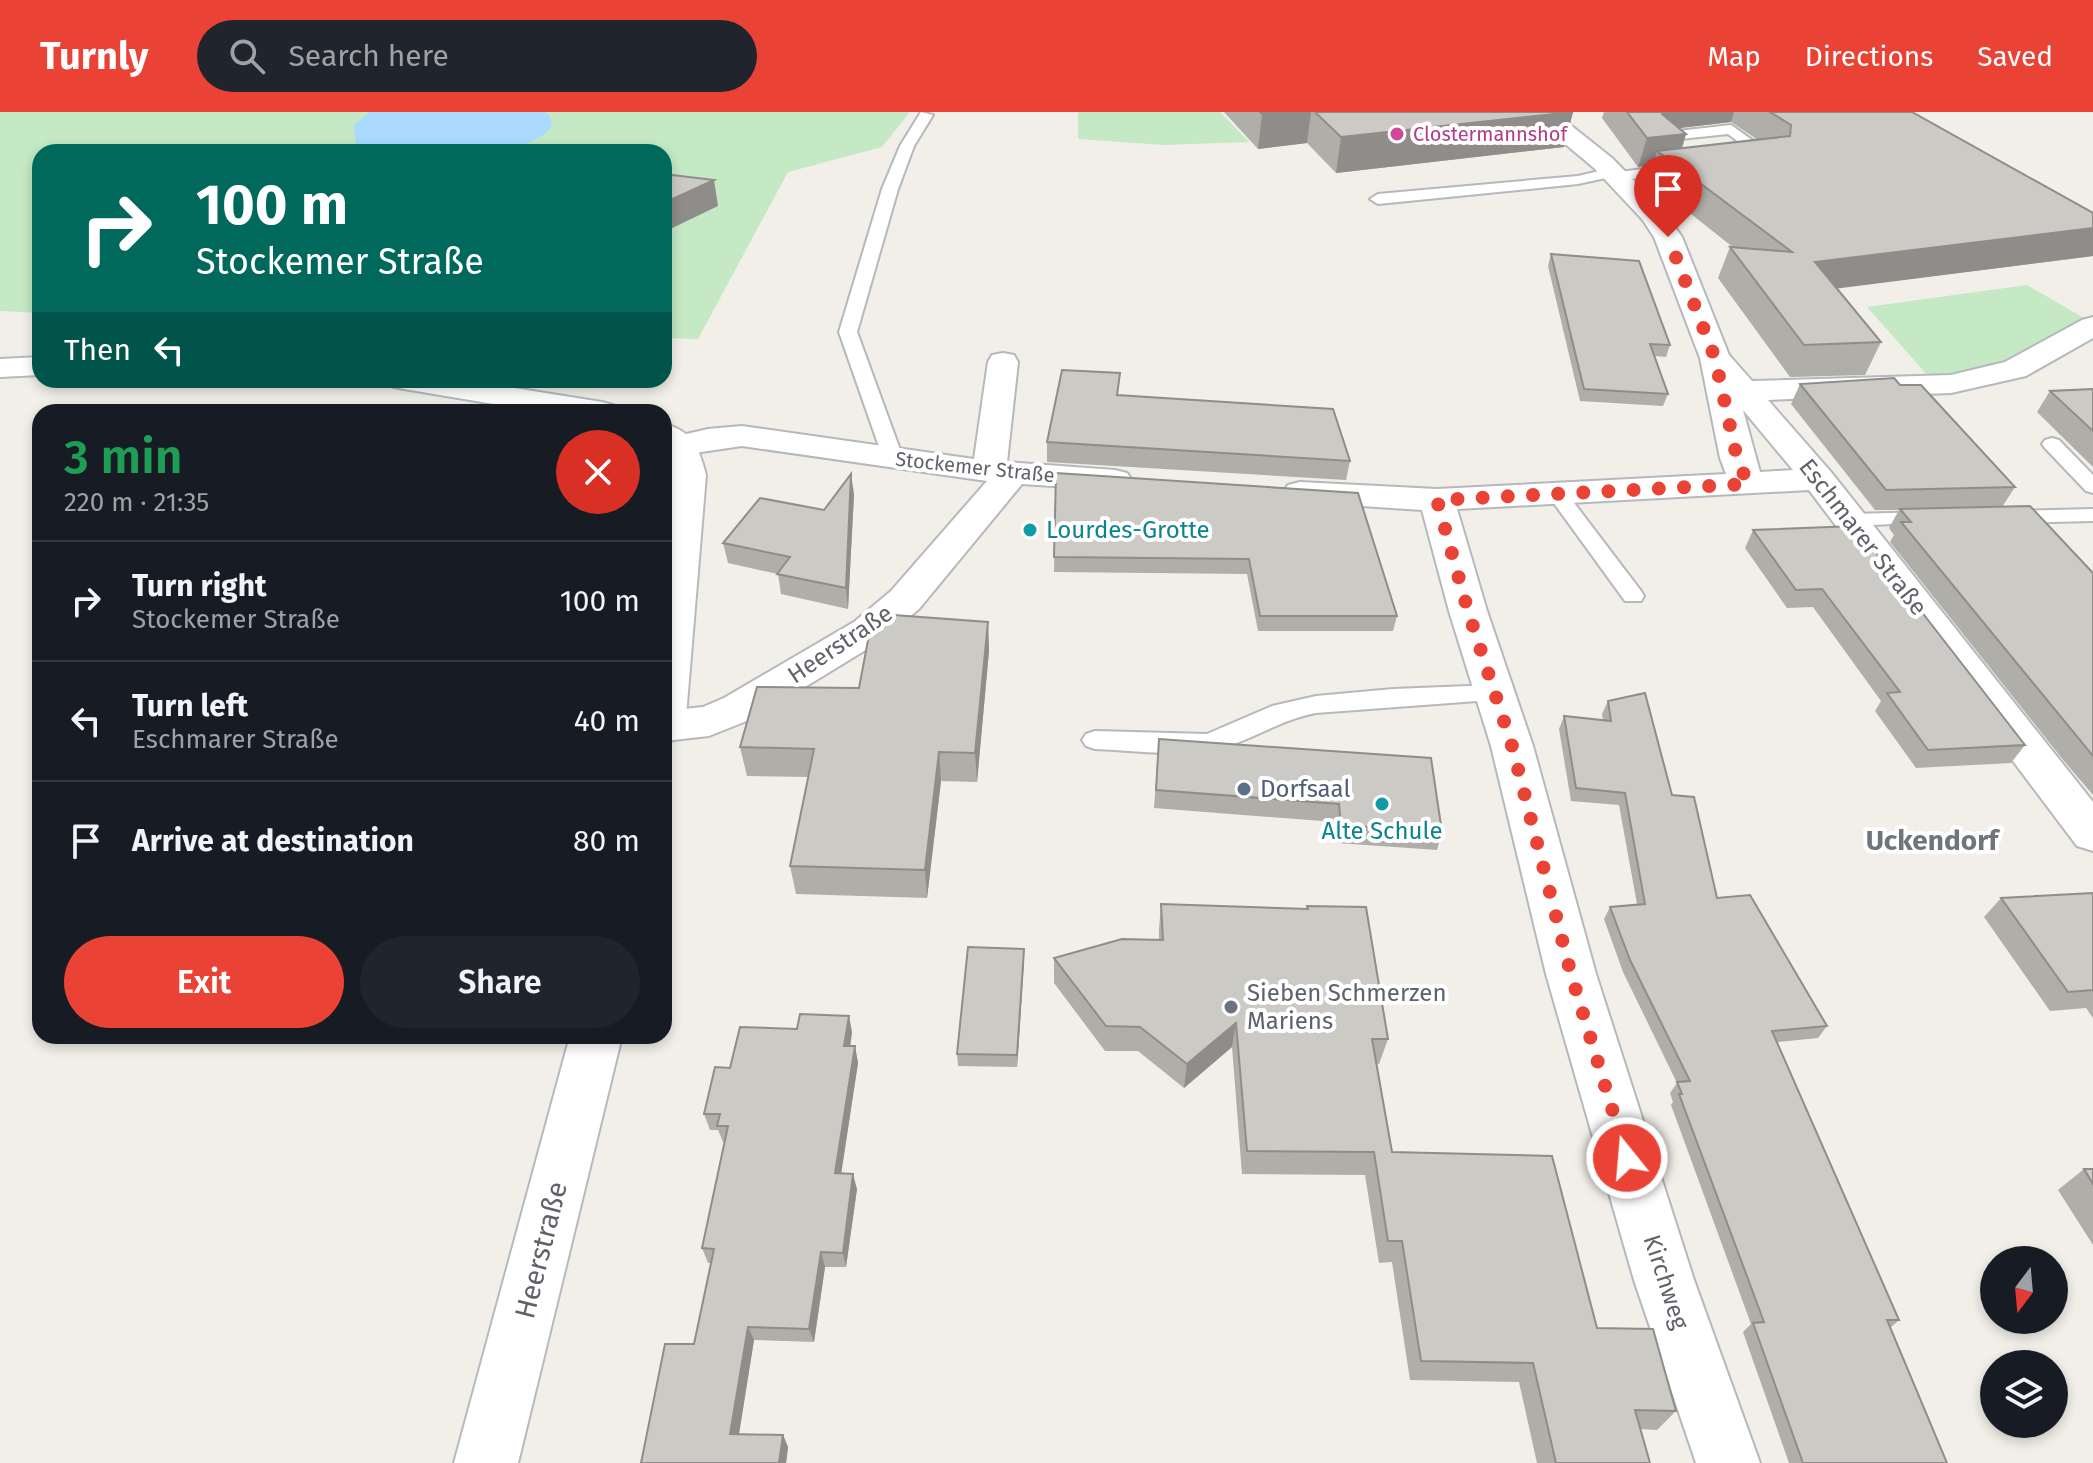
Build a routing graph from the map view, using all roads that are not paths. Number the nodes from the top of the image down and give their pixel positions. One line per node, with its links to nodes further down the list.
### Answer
1 (1539, 112): 4 (street, Eschmarer Straße)
2 (926, 115): 15 (lane)
3 (1743, 162): 4 (lane)
4 (1614, 175): 5 (lane); 11 (street, Eschmarer Straße)
5 (1378, 199)
6 (2093, 326): 11 (street)
7 (1003, 362): 16 (street)
8 (32, 366): 9 (street)
9 (0, 368)
10 (454, 388): 12 (street)
11 (1734, 392): 17 (street, Eschmarer Straße); 19 (street, Eschmarer Straße)
12 (552, 404)
13 (673, 440): 15 (street, Stockemer Straße); 29 (street, Heerstraße)
14 (2052, 444): 20 (lane)
15 (893, 458): 16 (street, Stockemer Straße)
16 (1001, 472): 18 (street, Stockemer Straße); 31 (street, Heerstraße)
17 (1819, 479): 19 (street); 27 (street, Eschmarer Straße)
18 (1150, 483)
19 (1748, 484): 22 (street)
20 (2093, 487)
21 (1272, 490): 23 (street)
22 (1558, 495): 23 (street); 28 (lane)
23 (1437, 500): 30 (street, Kirchweg)
24 (2093, 515): 25 (lane)
25 (1987, 517)
26 (1957, 518): 27 (lane)
27 (1851, 520): 33 (street, Eschmarer Straße)
28 (1633, 596)
29 (672, 646)
30 (1495, 693): 32 (lane); 37 (street, Kirchweg)
31 (672, 726)
32 (1095, 740)
33 (2077, 793): 34 (street, Eschmarer Straße)
34 (2093, 834)
35 (594, 1044): 36 (street, Heerstraße)
36 (486, 1463)
37 (1728, 1463)

